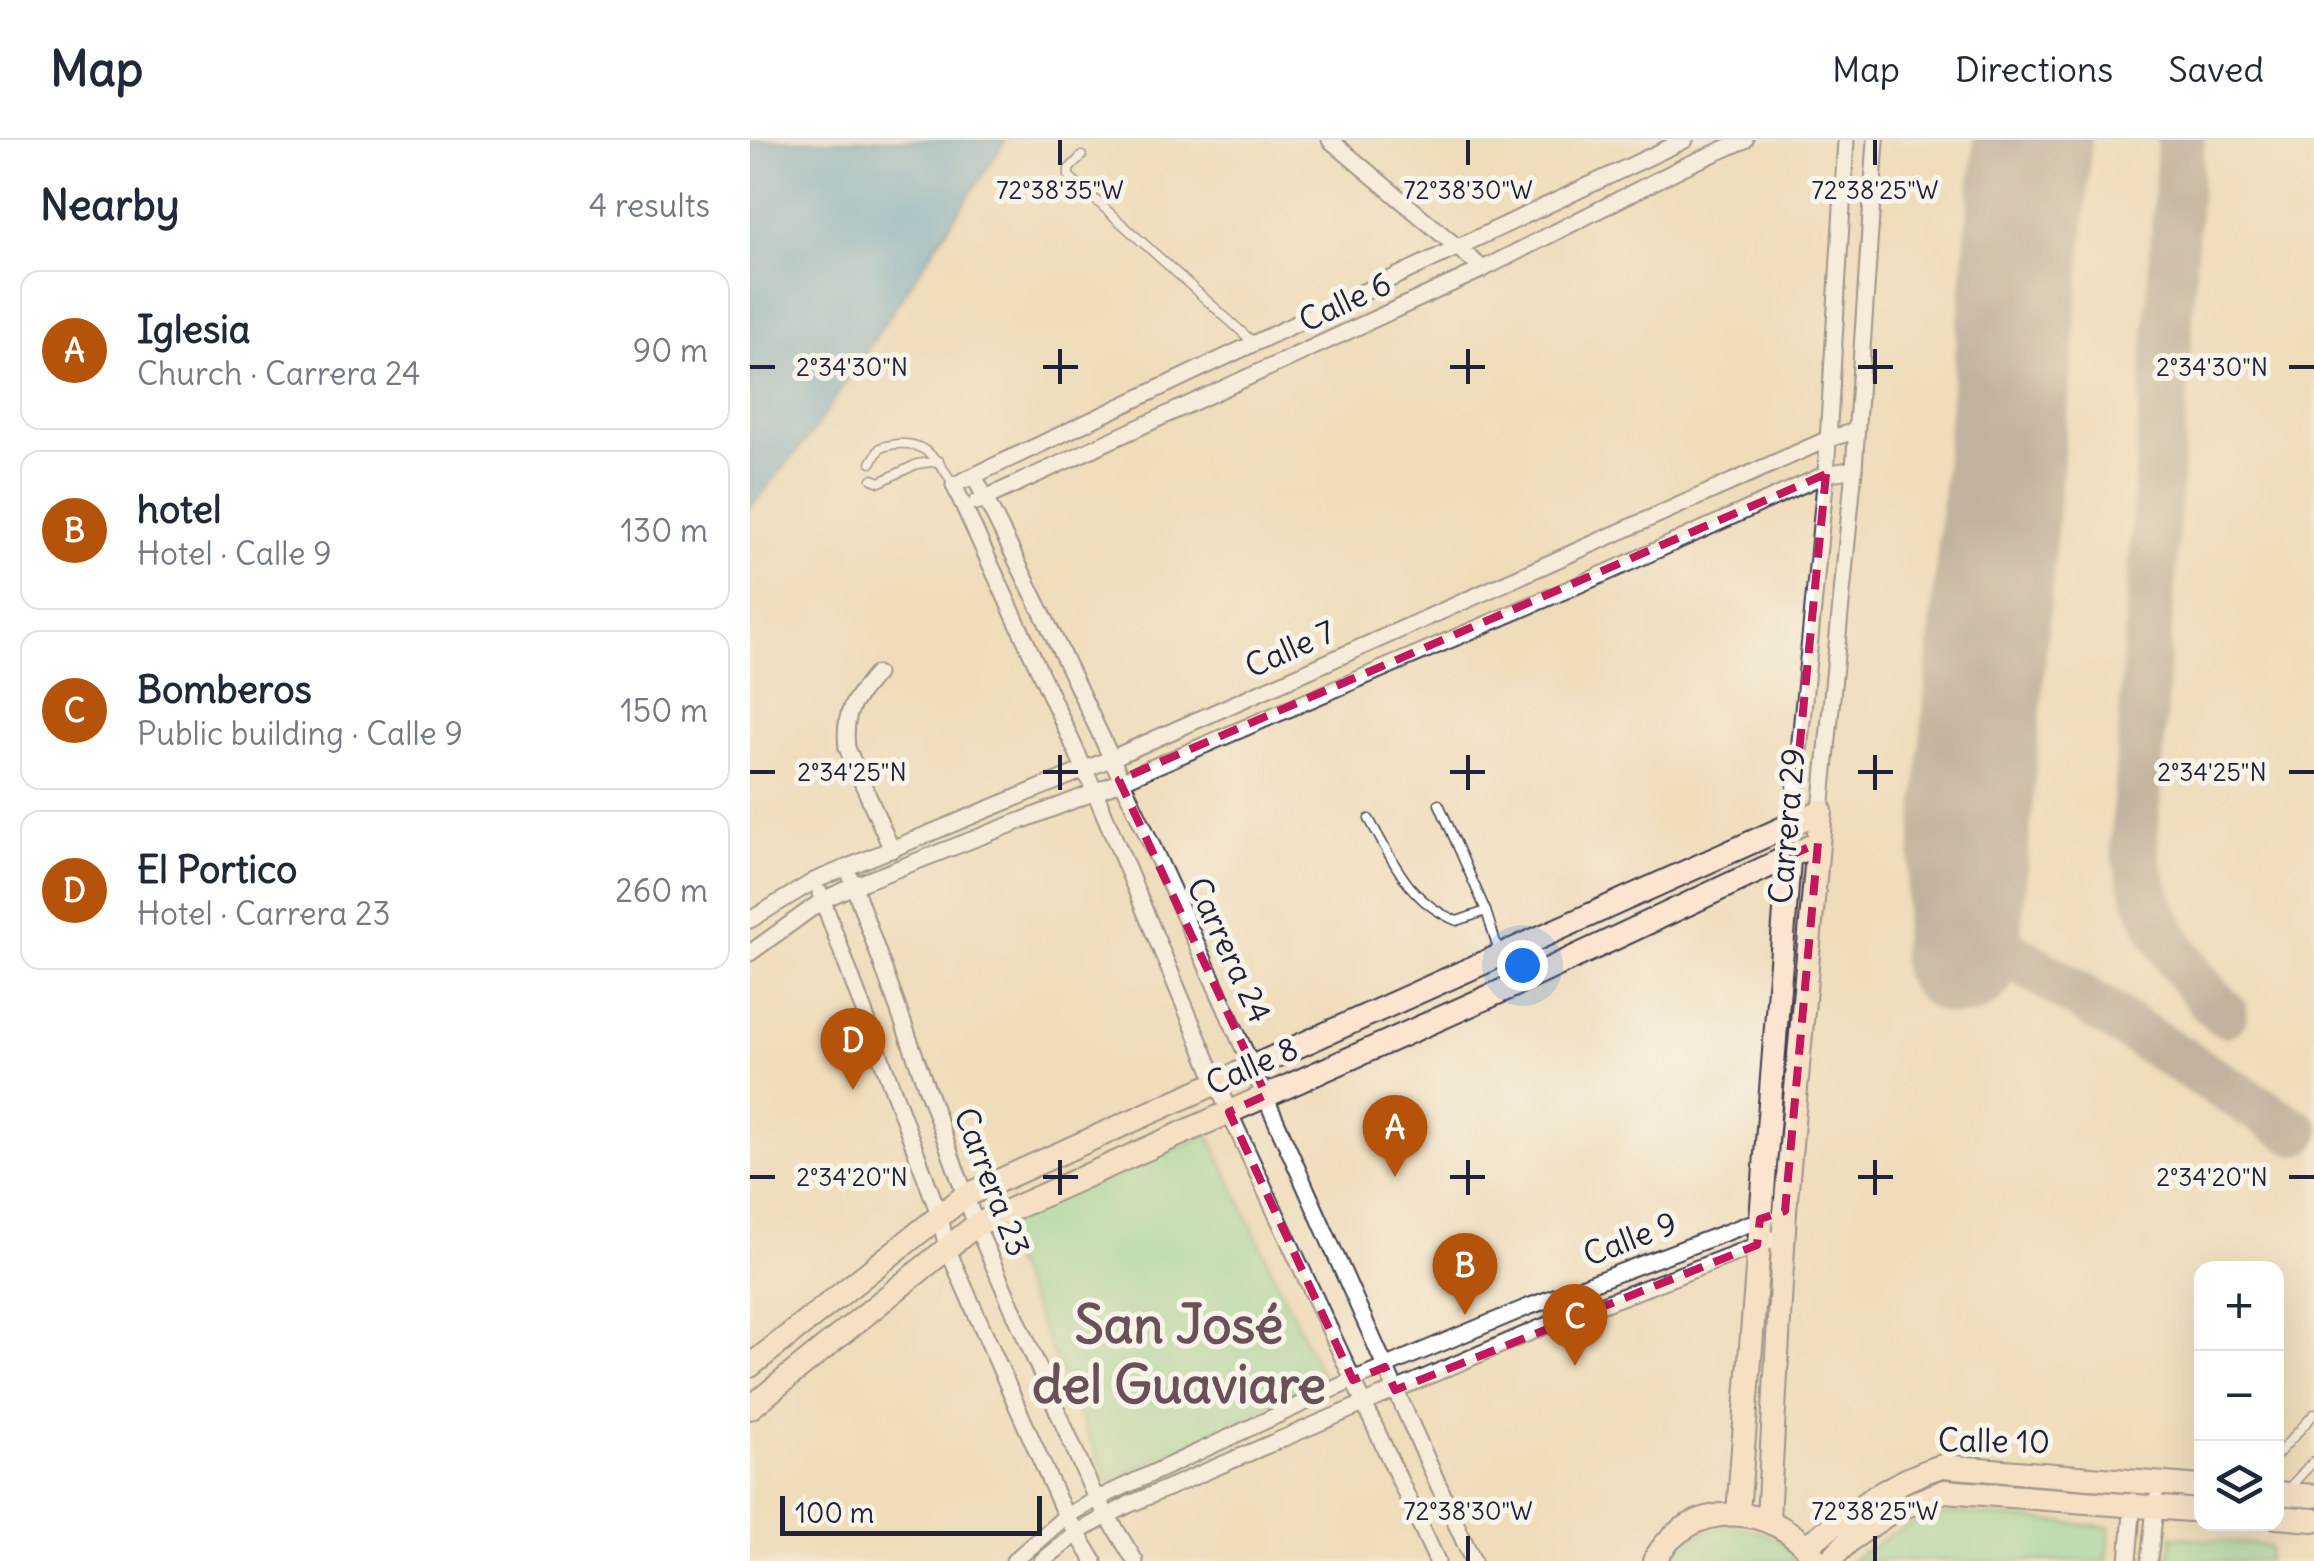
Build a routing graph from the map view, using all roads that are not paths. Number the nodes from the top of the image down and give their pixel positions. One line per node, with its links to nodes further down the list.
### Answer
1 (1330, 140): 9 (street)
2 (1684, 140): 6 (street, Calle 6)
3 (1745, 140): 8 (street, Calle 6)
4 (1846, 140): 13 (street, Carrera 29)
5 (1876, 140): 12 (street, Carrera 29)
6 (1657, 145): 8 (street); 9 (street, Calle 6)
7 (1082, 156): 11 (lane)
8 (1683, 167): 10 (street, Calle 6)
9 (1456, 247): 10 (street); 11 (street, Calle 6)
10 (1483, 269): 21 (street, Calle 6)
11 (1253, 342): 18 (street, Calle 6)
12 (1855, 431): 13 (street, Calle 7); 16 (street, Carrera 29)
13 (1828, 439): 17 (street, Carrera 29); 23 (street, Calle 7)
14 (939, 462): 15 (lane); 19 (lane); 20 (lane)
15 (871, 463)
16 (1854, 469): 17 (street, Calle 7); 33 (street, Carrera 29)
17 (1826, 474): 24 (street, Calle 7); 35 (street, Carrera 29)
18 (974, 476): 20 (street, Calle 6); 21 (street, Carrera 24)
19 (872, 479)
20 (954, 485): 22 (street, Carrera 24)
21 (985, 498): 22 (street, Calle 6); 28 (street, Carrera 24)
22 (965, 508): 29 (street, Carrera 24)
23 (1596, 544): 24 (street); 25 (street, Calle 7)
24 (1606, 572): 26 (street, Calle 7)
25 (1363, 648): 26 (street); 28 (street, Calle 7)
26 (1372, 670): 30 (street, Calle 7)
27 (876, 674): 37 (street)
28 (1110, 759): 29 (street, Calle 7); 30 (street, Carrera 24)
29 (1084, 769): 31 (street, Carrera 24); 37 (street, Calle 7)
30 (1119, 780): 31 (street, Calle 7); 49 (street, Carrera 24)
31 (1095, 792): 41 (street, Calle 7); 50 (street, Carrera 24)
32 (1439, 804): 44 (lane)
33 (1821, 811): 35 (main road, Calle 8); 36 (main road, Carrera 29)
34 (1369, 819): 44 (lane)
35 (1792, 824): 38 (main road, Carrera 29); 47 (main road, Calle 8)
36 (1818, 843): 38 (main road, Calle 8); 56 (main road, Carrera 29)
37 (892, 850): 39 (street, Calle 7)
38 (1789, 856): 48 (main road, Calle 8); 55 (main road, Carrera 29)
39 (848, 867): 40 (street, Calle 7); 41 (street, Carrera 23)
40 (814, 880): 42 (street, Carrera 23); 43 (street, Calle 7)
41 (853, 886): 42 (street, Calle 7); 53 (street, Carrera 23)
42 (823, 900): 45 (street, Calle 7); 54 (street, Carrera 23)
43 (754, 911): 45 (street)
44 (1486, 911): 47 (lane)
45 (782, 929): 46 (street, Calle 7)
46 (750, 953)
47 (1500, 955): 48 (street); 49 (main road, Calle 8)
48 (1515, 985): 51 (main road, Calle 8)
49 (1254, 1066): 50 (main road, Calle 8); 51 (street, Carrera 24)
50 (1217, 1083): 52 (street, Carrera 24); 53 (main road, Calle 8)
51 (1266, 1095): 52 (main road, Calle 8); 63 (street, Carrera 24)
52 (1229, 1112): 57 (main road, Calle 8); 64 (street, Carrera 24)
53 (965, 1196): 54 (main road, Calle 8); 57 (street, Carrera 23)
54 (940, 1216): 59 (street, Carrera 23); 62 (main road, Calle 8)
55 (1760, 1219): 56 (street, Calle 9); 58 (main road, Carrera 29); 60 (street, Calle 9)
56 (1784, 1223): 58 (street, Calle 9); 85 (main road, Carrera 29)
57 (976, 1225): 59 (main road, Calle 8); 78 (street, Carrera 23)
58 (1757, 1244): 61 (street, Calle 9); 81 (main road, Carrera 29)
59 (948, 1248): 67 (main road, Calle 8); 83 (street, Carrera 23)
60 (1528, 1307): 61 (street); 63 (street, Calle 9)
61 (1540, 1328): 65 (street, Calle 9)
62 (750, 1366)
63 (1385, 1367): 64 (street, Calle 9); 65 (street, Carrera 24)
64 (1353, 1380): 66 (street, Carrera 24); 78 (street, Calle 9)
65 (1395, 1390): 66 (street, Calle 9); 94 (street, Carrera 24)
66 (1364, 1404): 82 (street, Calle 9); 93 (street, Carrera 24)
67 (750, 1408)
68 (2314, 1414): 69 (lane)
69 (2284, 1447)
70 (2314, 1461): 74 (lane)
71 (1942, 1466): 72 (main road, Calle 10); 75 (main road); 88 (main road, Calle 10)
72 (2146, 1483): 73 (main road, Calle 10); 79 (street); 79 (street)
73 (2194, 1486)
74 (2284, 1490)
75 (1945, 1491): 79 (main road, Calle 10); 96 (main road, Calle 10)
76 (2284, 1495): 77 (main road)
77 (2314, 1496)
78 (1097, 1499): 82 (street, Carrera 23); 83 (street, Calle 9)
79 (2144, 1508): 80 (main road, Calle 10); 97 (street); 98 (street)
80 (2194, 1511)
81 (1738, 1513): 85 (main road); 95 (main road)
82 (1106, 1515): 87 (street, Calle 9); 92 (street, Carrera 23)
83 (1066, 1516): 87 (street, Carrera 23); 89 (street, Calle 9)
84 (2284, 1518): 86 (main road)
85 (1768, 1519): 88 (main road)
86 (2314, 1520)
87 (1076, 1533): 90 (street, Calle 9); 91 (street, Carrera 23)
88 (1811, 1553)
89 (1014, 1561)
90 (1042, 1561)
91 (1094, 1561)
92 (1135, 1561)
93 (1437, 1561)
94 (1473, 1561)
95 (1654, 1561)
96 (1829, 1561)
97 (2128, 1561)
98 (2150, 1561)

